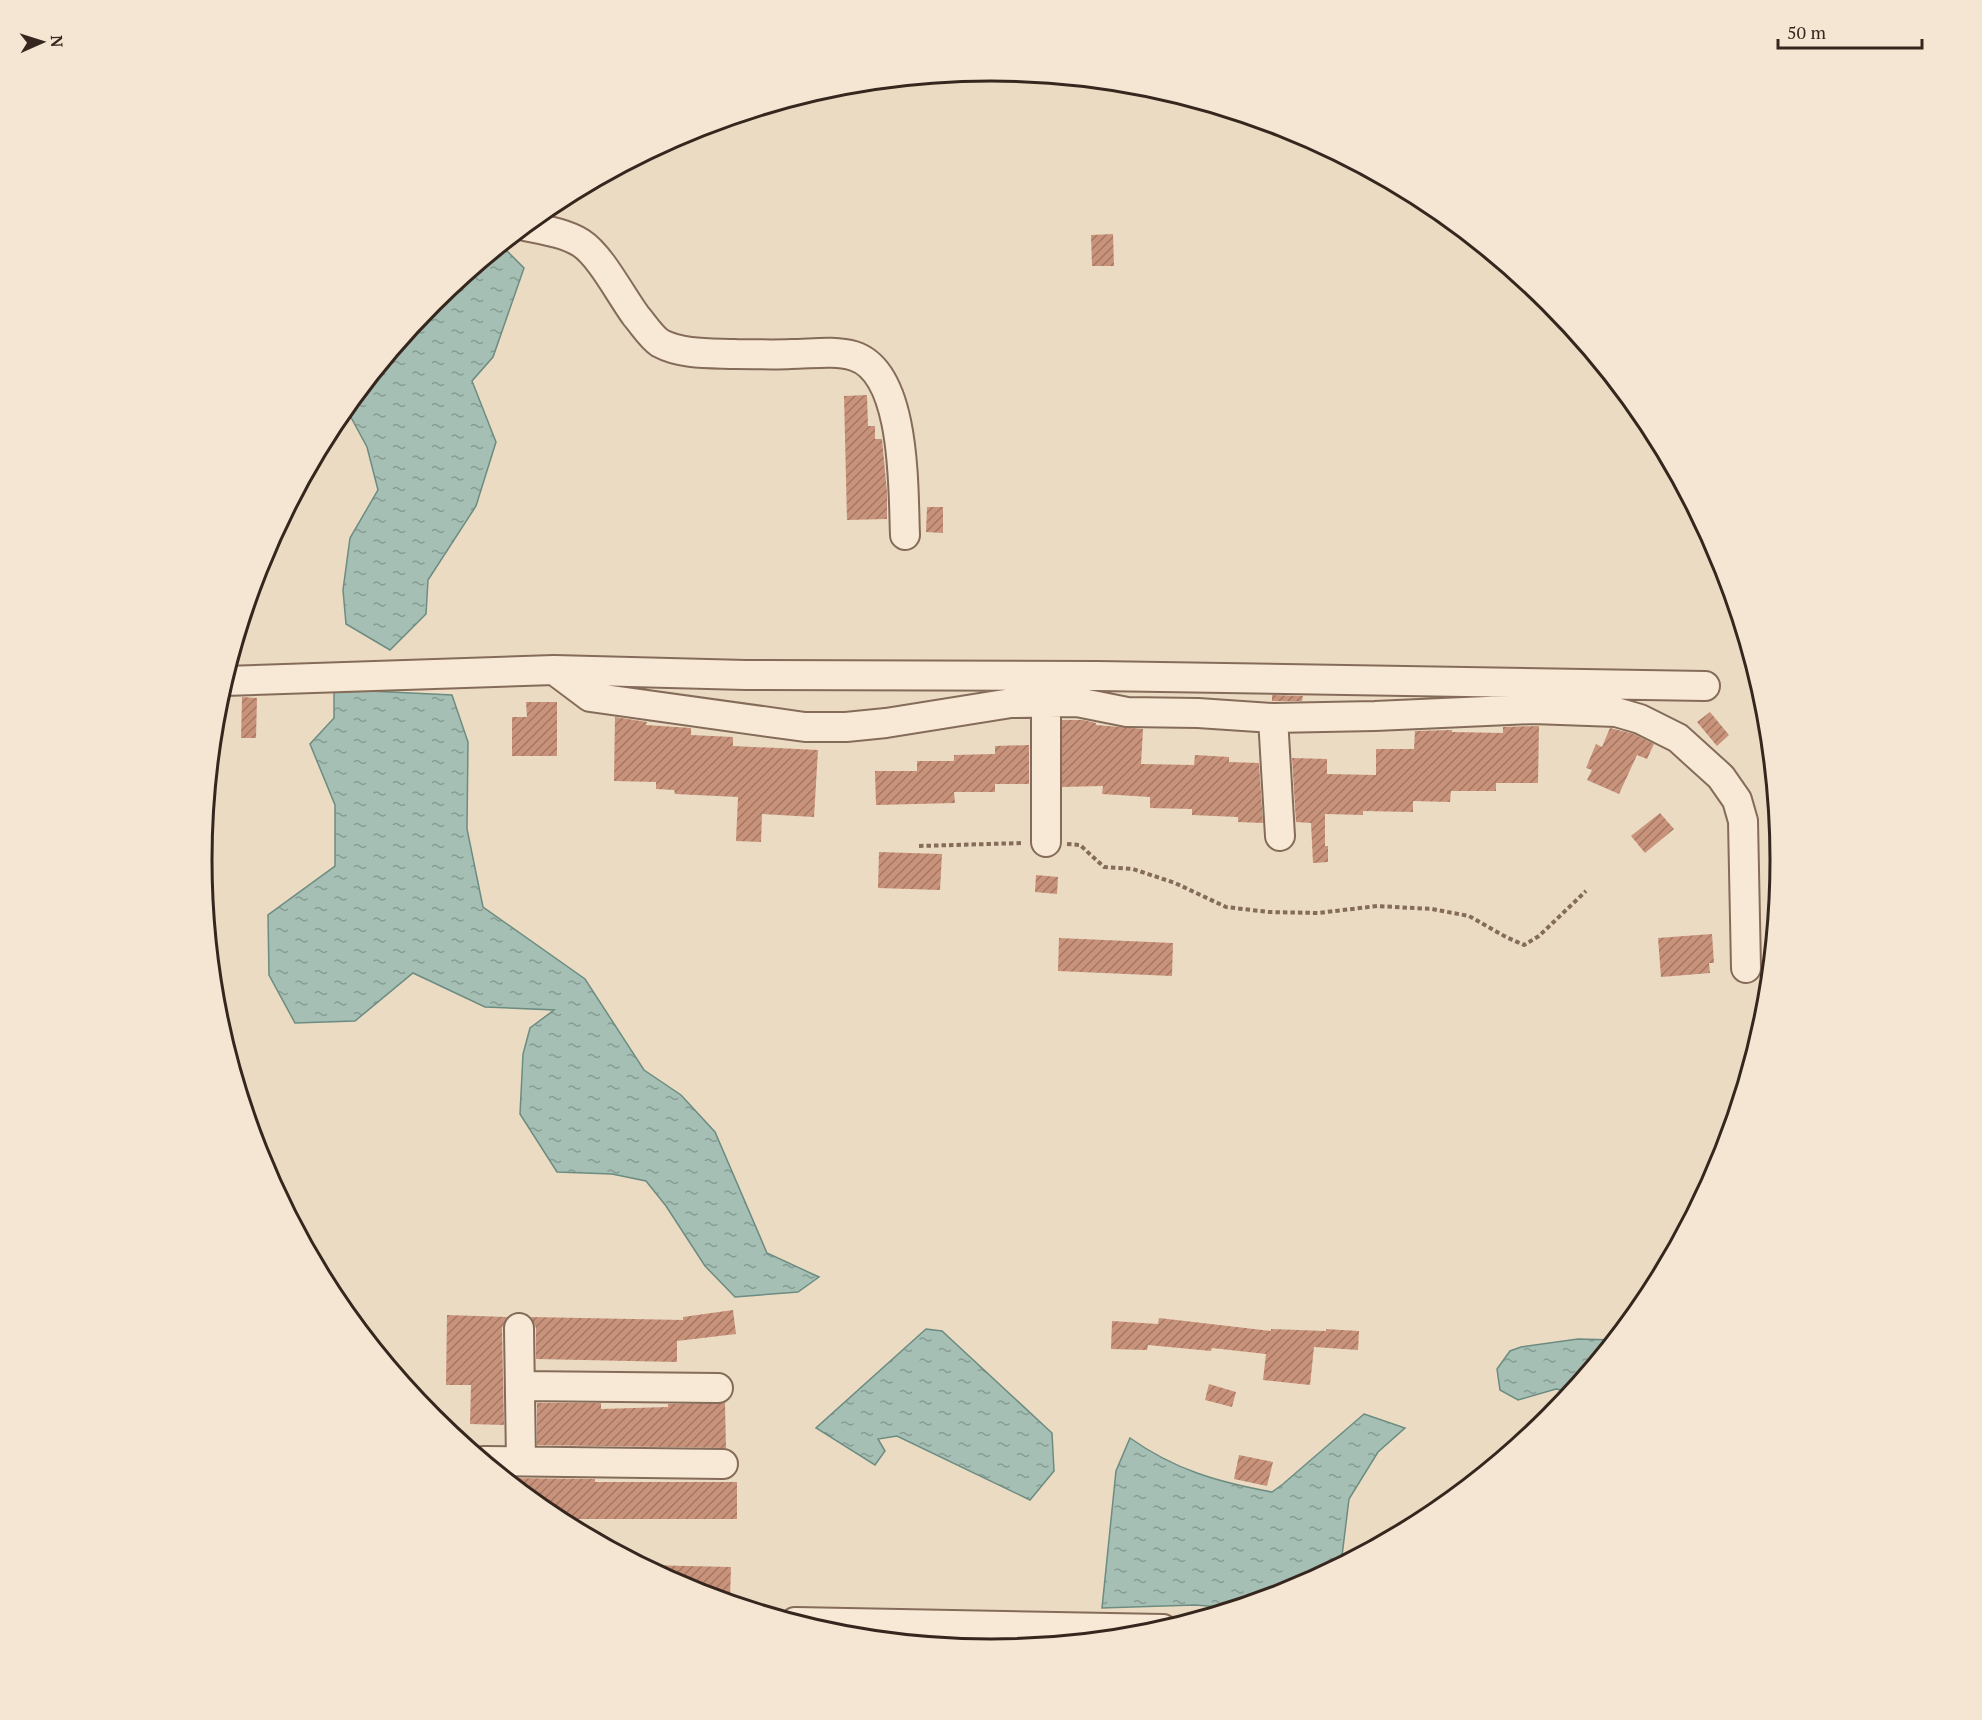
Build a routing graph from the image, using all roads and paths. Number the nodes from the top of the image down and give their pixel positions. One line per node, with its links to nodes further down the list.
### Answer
1 (536, 228): 2 (street)
2 (905, 536)
3 (554, 670): 4 (street); 5 (street); 6 (street)
4 (234, 681)
5 (1705, 686)
6 (1046, 702): 7 (street); 9 (street)
7 (1273, 718): 8 (street); 12 (street)
8 (1280, 836)
9 (1046, 842): 10 (path); 11 (path)
10 (919, 846)
11 (1586, 891)
12 (1746, 968)
13 (519, 1328): 14 (street)
14 (520, 1386): 15 (street); 17 (street)
15 (718, 1388)
16 (496, 1461): 17 (street)
17 (521, 1461): 18 (street)
18 (723, 1464)
19 (837, 1624): 20 (street)
20 (1085, 1633)

